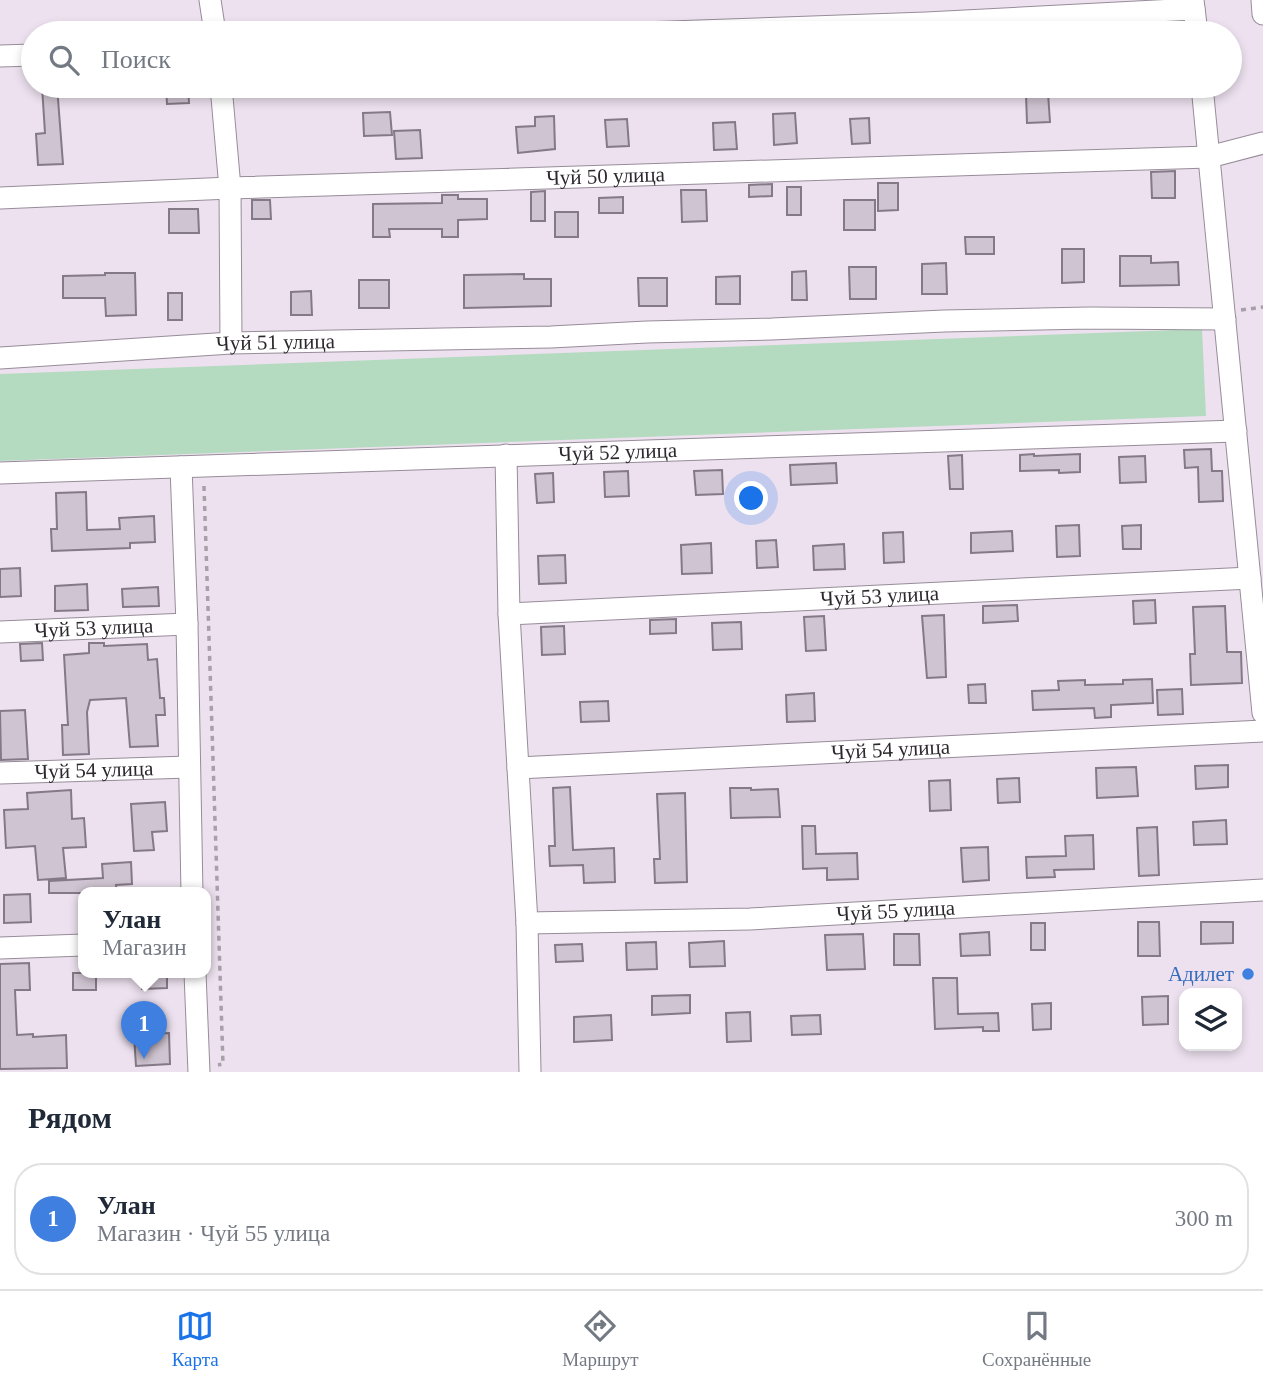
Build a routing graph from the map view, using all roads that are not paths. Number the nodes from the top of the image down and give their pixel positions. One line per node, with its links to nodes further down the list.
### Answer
1 (210, 0): 5 (street)
2 (1262, 0): 4 (street)
3 (1194, 5): 6 (street)
4 (1263, 14)
5 (213, 21)
6 (956, 21)
7 (21, 55): 8 (street)
8 (0, 56)
9 (222, 98): 13 (street)
10 (1203, 98): 12 (street)
11 (1263, 143): 12 (street, Чуй 50 улица)
12 (1209, 157): 13 (street, Чуй 50 улица); 15 (street)
13 (230, 188): 14 (street, Чуй 50 улица); 16 (street)
14 (0, 198)
15 (1225, 319): 16 (street, Чуй 51 улица); 18 (street)
16 (231, 344): 17 (street, Чуй 51 улица)
17 (0, 358)
18 (1236, 431): 19 (street, Чуй 52 улица); 22 (street)
19 (506, 455): 20 (street, Чуй 52 улица); 23 (street)
20 (181, 467): 21 (street, Чуй 52 улица); 24 (street)
21 (0, 473)
22 (1250, 578): 23 (street, Чуй 53 улица); 26 (street)
23 (509, 614): 29 (street)
24 (187, 624): 25 (street, Чуй 53 улица); 28 (street)
25 (0, 632)
26 (1263, 713)
27 (1263, 732): 29 (street, Чуй 54 улица)
28 (189, 767): 30 (street, Чуй 54 улица); 31 (street)
29 (518, 768): 33 (street)
30 (0, 773)
31 (192, 887)
32 (1263, 890): 33 (street, Чуй 55 улица)
33 (527, 923): 38 (street)
34 (78, 945): 35 (street)
35 (0, 948)
36 (195, 978): 37 (street)
37 (199, 1070)
38 (530, 1072)

